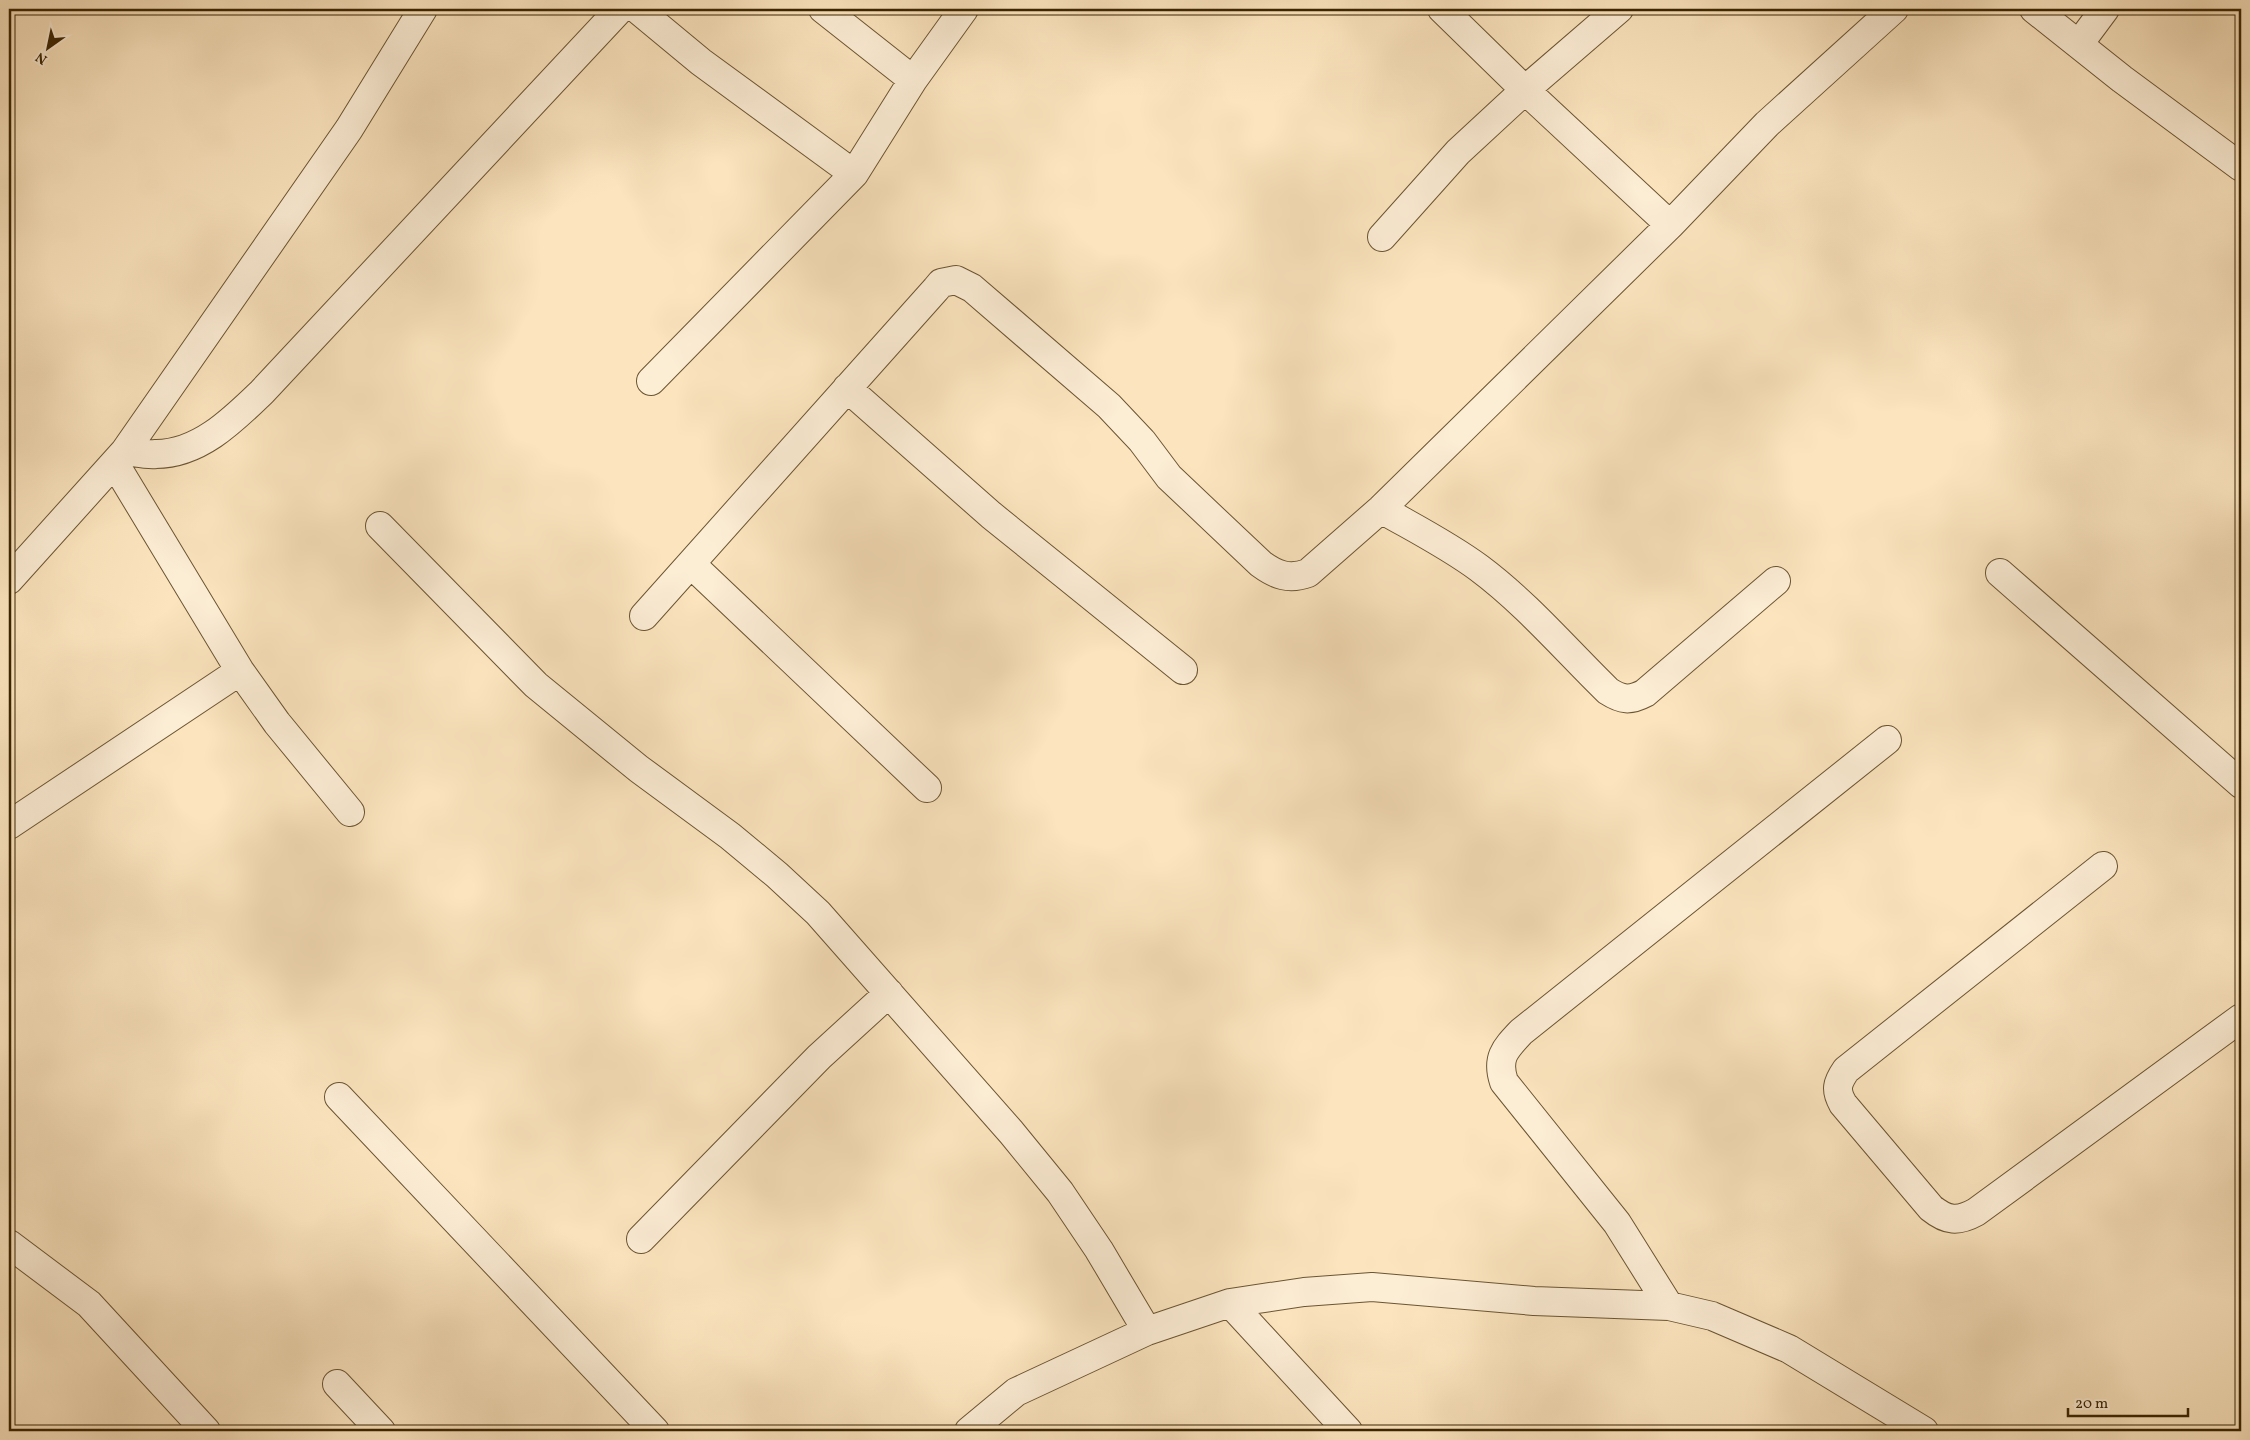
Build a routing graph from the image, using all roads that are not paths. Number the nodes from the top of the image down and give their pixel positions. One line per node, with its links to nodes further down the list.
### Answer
1 (423, 9): 20 (street)
2 (620, 9): 20 (street)
3 (637, 9): 15 (street)
4 (823, 9): 12 (street)
5 (964, 9): 12 (street)
6 (1442, 9): 13 (street)
7 (1619, 9): 13 (street)
8 (1894, 9): 16 (street)
9 (2034, 9): 11 (street)
10 (2105, 9): 11 (street)
11 (2079, 44): 14 (street)
12 (913, 80): 15 (street)
13 (1525, 90): 16 (street); 17 (street)
14 (2241, 167)
15 (854, 174): 18 (street)
16 (1670, 225): 21 (street)
17 (1382, 237)
18 (651, 381)
19 (847, 388): 21 (street); 23 (street); 28 (street)
20 (120, 457): 25 (street); 29 (street)
21 (1381, 509): 26 (street)
22 (380, 526): 36 (street)
23 (690, 564): 27 (street); 32 (street)
24 (2000, 573): 31 (street)
25 (9, 580)
26 (1776, 581)
27 (644, 616)
28 (1183, 670)
29 (240, 671): 33 (street); 34 (street)
30 (1886, 740): 42 (street)
31 (2241, 784)
32 (927, 788)
33 (350, 812)
34 (9, 825)
35 (2103, 866): 37 (street)
36 (889, 993): 39 (street); 43 (street)
37 (2241, 1018)
38 (340, 1097): 47 (street)
39 (641, 1239)
40 (9, 1244): 45 (street)
41 (1230, 1303): 42 (street); 43 (street); 49 (street)
42 (1669, 1306): 50 (street)
43 (1147, 1331): 48 (street)
44 (337, 1384): 46 (street)
45 (206, 1431)
46 (381, 1431)
47 (655, 1431)
48 (970, 1431)
49 (1348, 1431)
50 (1924, 1431)

